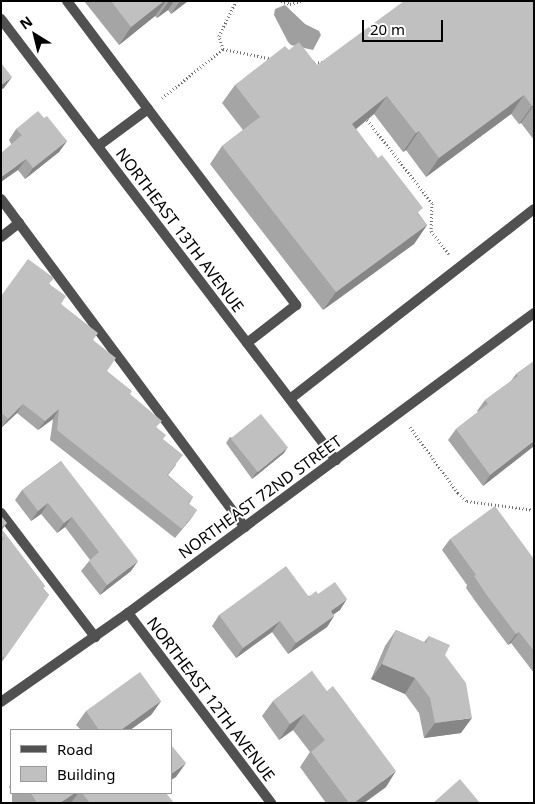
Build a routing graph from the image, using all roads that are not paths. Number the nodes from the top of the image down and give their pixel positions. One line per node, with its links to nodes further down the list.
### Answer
1 (68, 1): 3 (street)
2 (1, 19): 4 (street, NORTHEAST 13TH AVENUE)
3 (148, 109): 4 (street); 10 (street)
4 (98, 146): 10 (street, NORTHEAST 13TH AVENUE)
5 (1, 199): 7 (street)
6 (534, 209): 11 (street)
7 (19, 223): 8 (street); 14 (street)
8 (1, 237)
9 (534, 313): 12 (street, NORTHEAST 72ND STREET)
10 (247, 343): 11 (street, NORTHEAST 13TH AVENUE)
11 (290, 399): 12 (street, NORTHEAST 13TH AVENUE)
12 (336, 460): 14 (street, NORTHEAST 72ND STREET)
13 (1, 513): 16 (street)
14 (245, 527): 15 (street, NORTHEAST 72ND STREET)
15 (128, 613): 16 (street, NORTHEAST 72ND STREET); 18 (street, NORTHEAST 12TH AVENUE)
16 (95, 636): 17 (street, NORTHEAST 72ND STREET)
17 (1, 702)
18 (271, 803)

